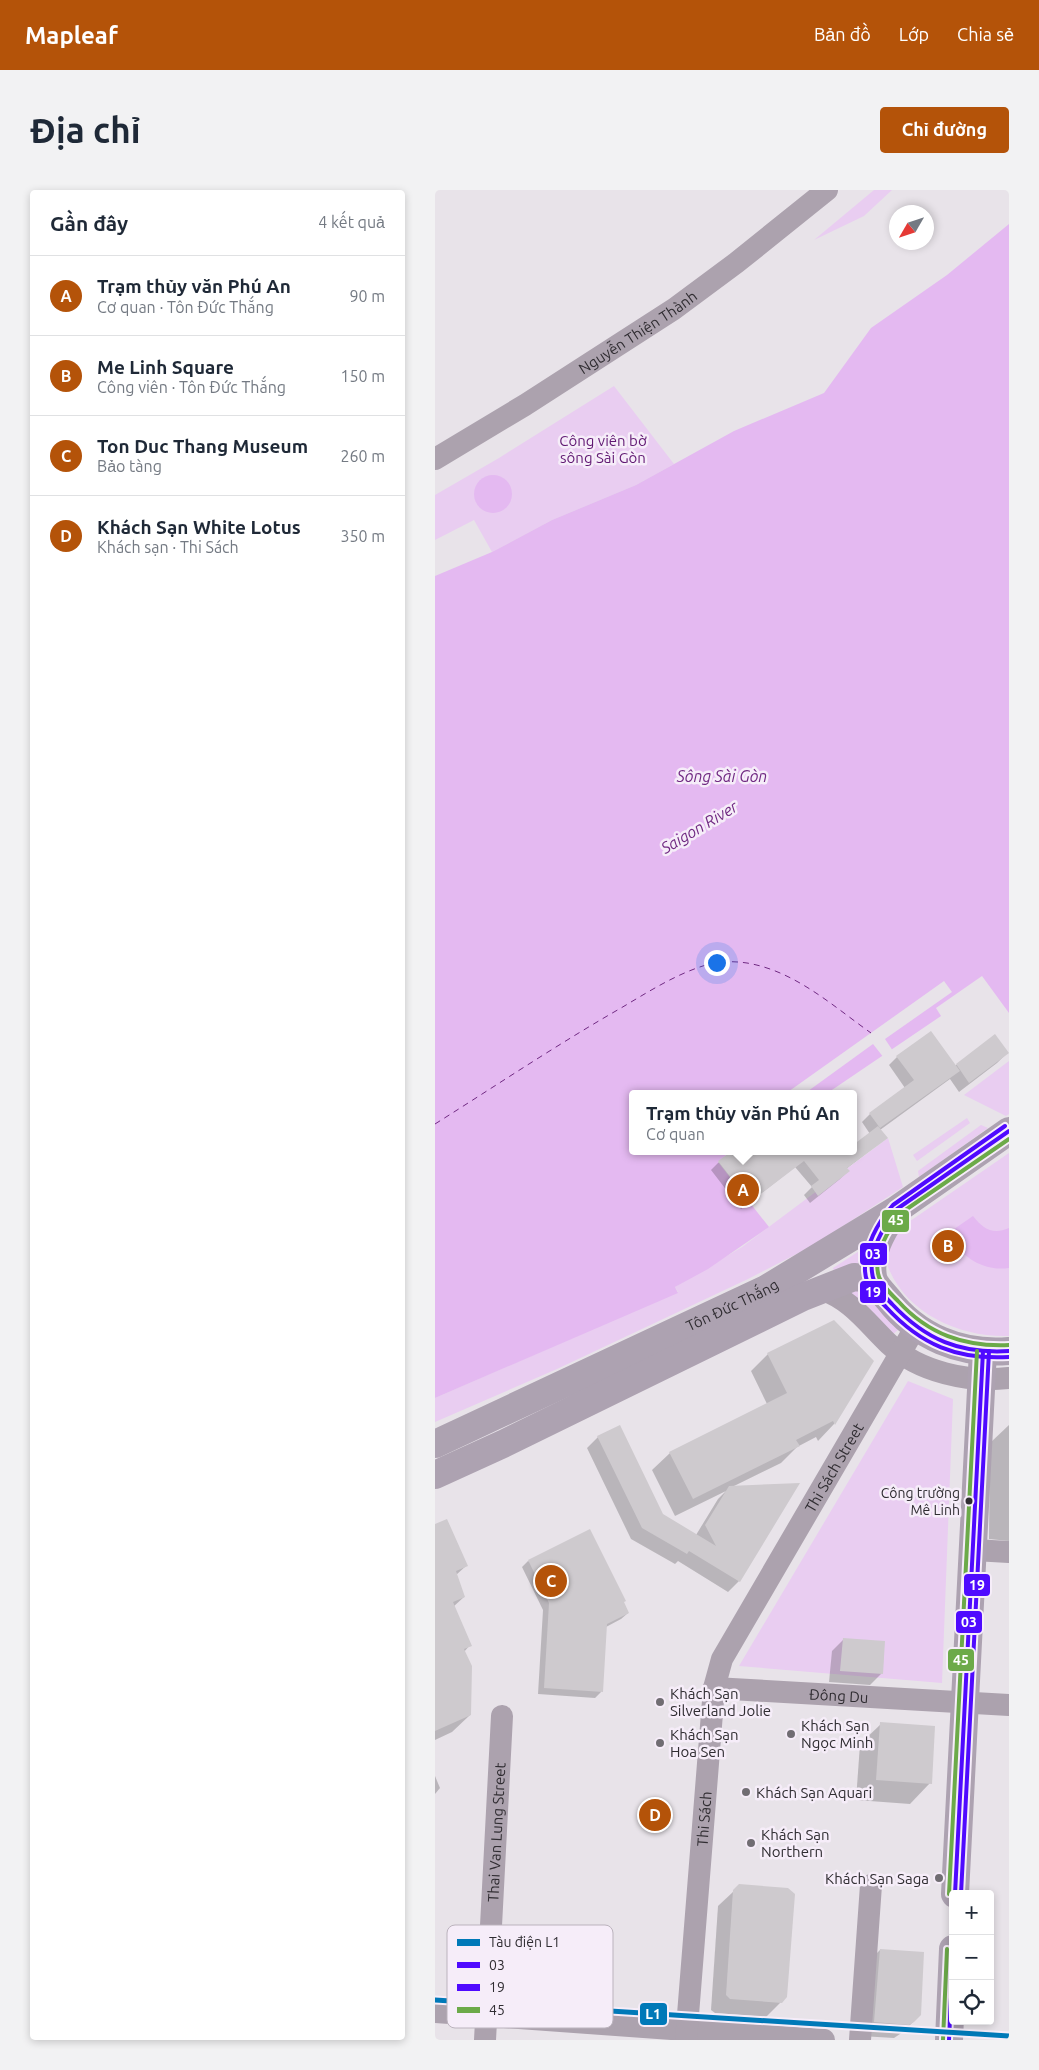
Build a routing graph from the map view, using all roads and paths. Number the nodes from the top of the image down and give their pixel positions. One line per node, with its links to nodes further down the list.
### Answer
1 (827, 190): 2 (street, Nguyễn Thiện Thành)
2 (435, 459)
3 (1009, 1131): 4 (main road, Tôn Đức Thắng)
4 (897, 1210): 5 (main road); 12 (main road, Tôn Đức Thắng)
5 (873, 1279): 6 (main road, Tôn Đức Thắng); 7 (main road)
6 (821, 1289): 9 (street); 13 (main road, Tôn Đức Thắng)
7 (915, 1328): 8 (main road); 9 (street)
8 (996, 1351): 11 (main road)
9 (900, 1353): 11 (street); 16 (street, Thi Sách)
10 (1009, 1378): 11 (street)
11 (982, 1379): 14 (main road)
12 (435, 1444)
13 (435, 1475)
14 (974, 1550): 15 (street); 17 (main road)
15 (1009, 1552)
16 (713, 1688): 17 (street, Đông Du); 25 (street, Thi Sách)
17 (964, 1703): 18 (street, Đông Du); 21 (main road)
18 (1009, 1705)
19 (502, 1716): 22 (street, Thai Van Lung Street)
20 (871, 1885): 27 (street)
21 (955, 1890)
22 (491, 1925)
23 (952, 1980): 28 (main road)
24 (612, 2028): 25 (street)
25 (686, 2035): 26 (street)
26 (824, 2040)
27 (860, 2040)
28 (949, 2040)

